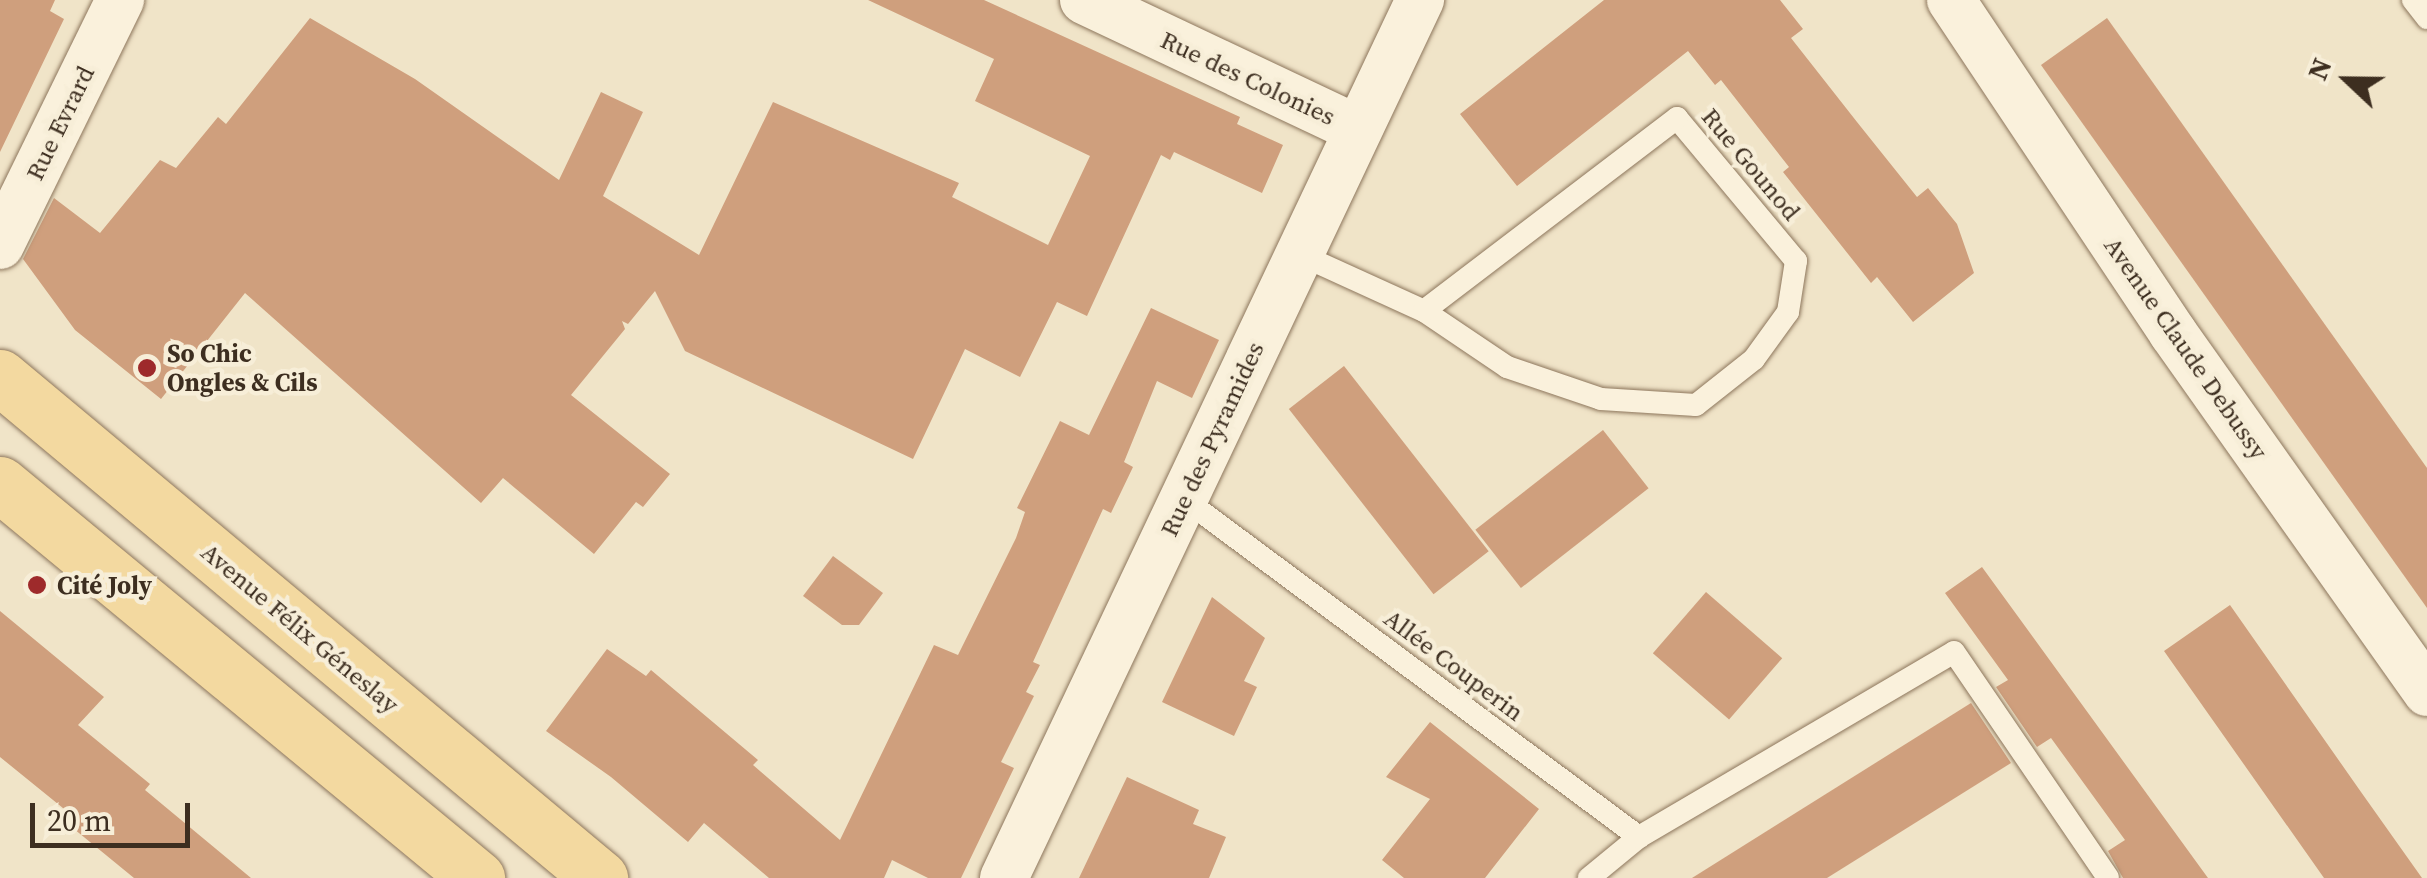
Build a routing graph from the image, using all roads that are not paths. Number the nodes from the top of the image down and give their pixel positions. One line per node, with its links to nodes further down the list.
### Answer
1 (120, 0): 8 (street, Rue Evrard)
2 (1084, 0): 7 (street, Rue des Colonies)
3 (1420, 0): 7 (street, Rue des Pyramides)
4 (1950, 0): 14 (street, Avenue Claude Debussy)
5 (2413, 0): 6 (lane)
6 (2427, 18)
7 (1357, 130): 9 (street, Rue des Pyramides)
8 (0, 246)
9 (1300, 254): 10 (lane, Rue Gounod); 13 (street, Rue des Pyramides)
10 (1424, 311): 10 (lane, Rue Gounod)
11 (0, 377): 17 (main road, Avenue Félix Géneslay)
12 (0, 484): 16 (main road)
13 (1184, 499): 15 (lane, Allée Couperin); 18 (street, Rue des Pyramides)
14 (2427, 692)
15 (1639, 837): 19 (lane); 20 (lane)
16 (477, 878)
17 (600, 878)
18 (1004, 878)
19 (1589, 878)
20 (2108, 878)

